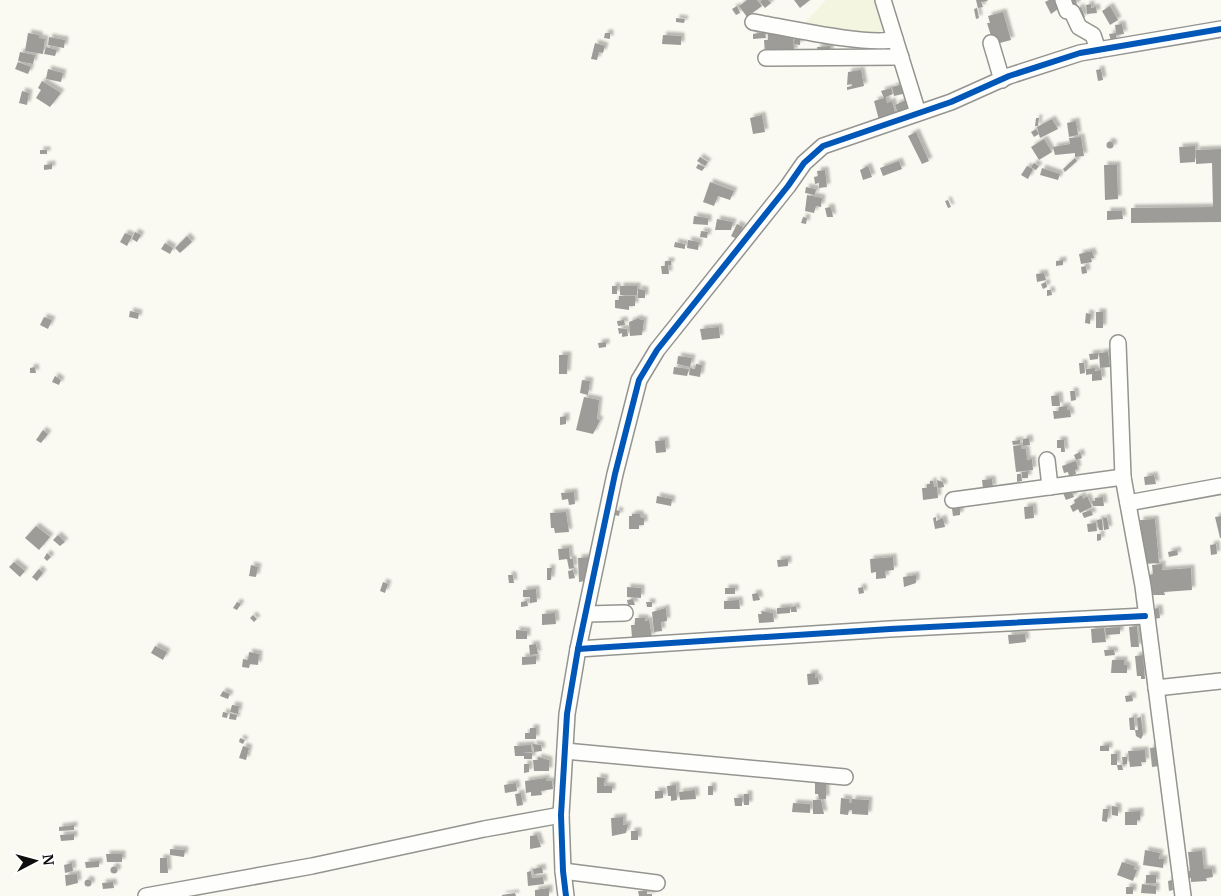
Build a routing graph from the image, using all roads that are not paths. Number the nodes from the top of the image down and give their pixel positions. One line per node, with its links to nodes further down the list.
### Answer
1 (883, 0): 5 (street)
2 (1064, 0): 7 (street)
3 (753, 22): 5 (street)
4 (1221, 29): 7 (street)
5 (895, 39): 9 (street)
6 (991, 43): 10 (street)
7 (1098, 50): 10 (street)
8 (766, 58): 9 (street)
9 (901, 58): 11 (street)
10 (1002, 80): 11 (street)
11 (918, 113): 20 (street)
12 (1118, 343): 14 (street)
13 (1047, 460): 16 (street)
14 (1123, 477): 16 (street); 18 (street)
15 (1221, 486): 18 (street)
16 (1050, 487): 17 (street)
17 (953, 500)
18 (1128, 503): 21 (street)
19 (626, 613): 20 (street)
20 (587, 614): 22 (street)
21 (1145, 616): 22 (street); 24 (street)
22 (578, 649): 25 (street)
23 (1221, 681): 24 (street)
24 (1156, 688): 32 (street)
25 (565, 752): 26 (street); 27 (street)
26 (845, 777)
27 (561, 815): 28 (street); 30 (street)
28 (562, 871): 29 (street); 31 (street)
29 (657, 882)
30 (146, 896)
31 (566, 896)
32 (1183, 896)

